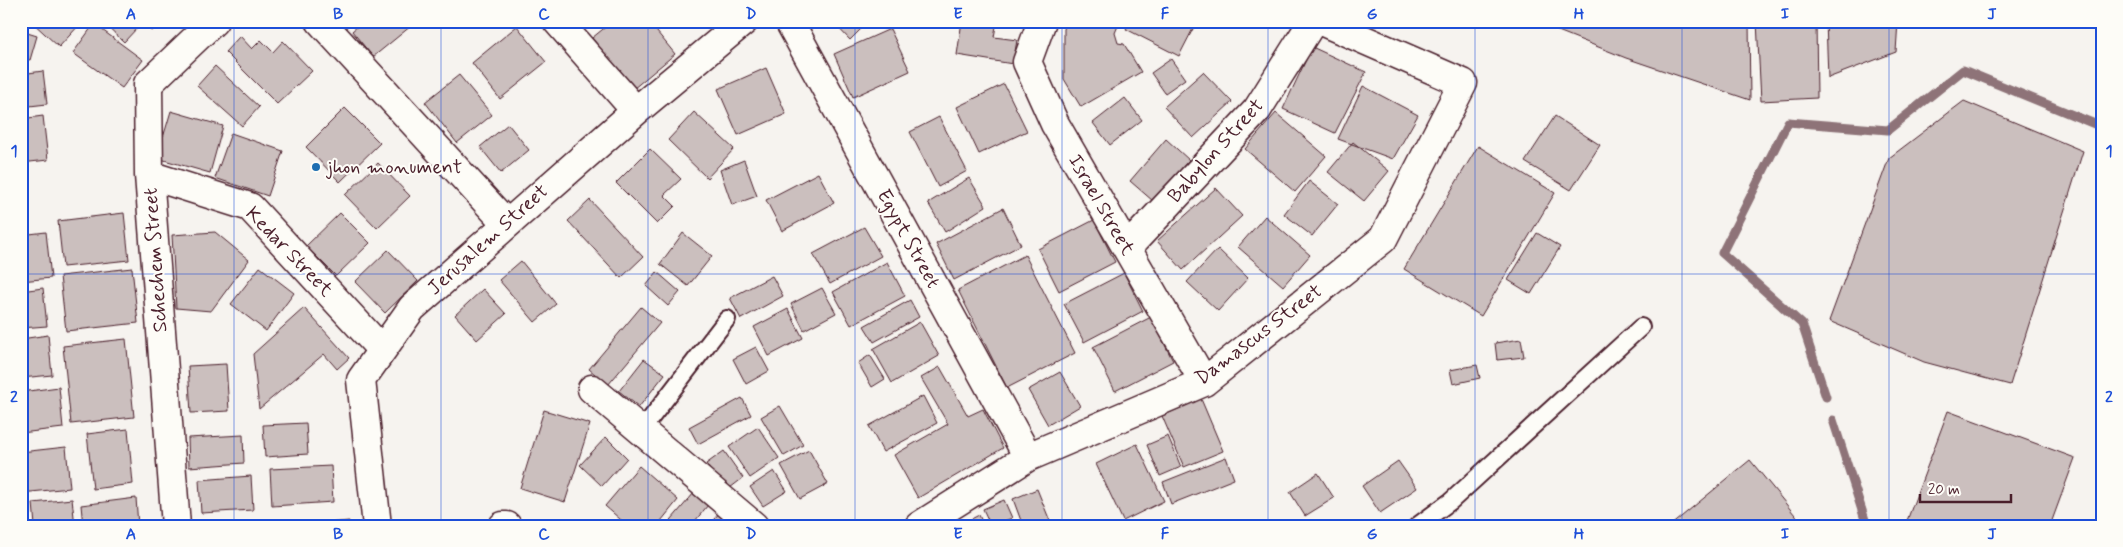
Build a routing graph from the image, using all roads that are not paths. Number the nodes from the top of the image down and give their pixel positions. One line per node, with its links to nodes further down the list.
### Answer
1 (214, 21): 10 (street, Schechem Street)
2 (320, 21): 11 (street)
3 (557, 21): 9 (street)
4 (744, 21): 9 (street, Jerusalem Street)
5 (789, 21): 19 (street, Egypt Street)
6 (1042, 21): 12 (street, Israel Street)
7 (1313, 21): 12 (street, Babylon Street)
8 (1321, 21): 16 (street, Damascus Street)
9 (636, 111): 11 (street, Jerusalem Street)
10 (149, 175): 15 (street, Kedar Street); 20 (street, Schechem Street)
11 (506, 223): 15 (street, Jerusalem Street)
12 (1127, 248): 16 (street, Israel Street)
13 (727, 320): 18 (lane)
14 (1641, 326): 24 (lane)
15 (382, 350): 21 (street, Jerusalem Street)
16 (1204, 382): 19 (street, Damascus Street)
17 (592, 389): 18 (street)
18 (642, 430): 22 (street)
19 (1028, 457): 23 (street, Damascus Street)
20 (176, 526)
21 (377, 526)
22 (754, 526)
23 (919, 526)
24 (1417, 526)

